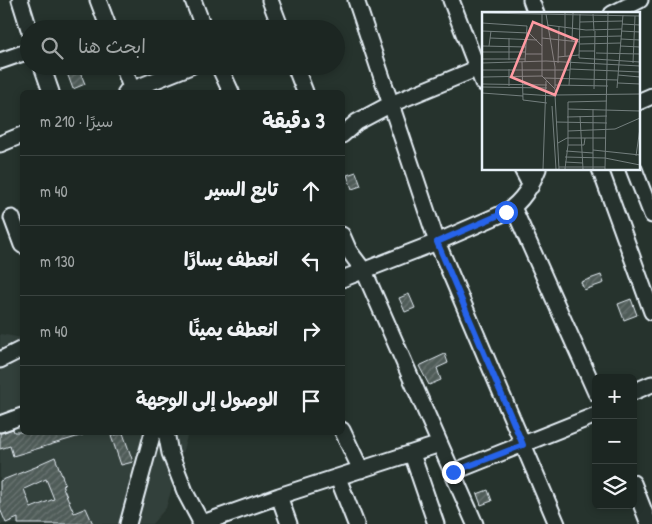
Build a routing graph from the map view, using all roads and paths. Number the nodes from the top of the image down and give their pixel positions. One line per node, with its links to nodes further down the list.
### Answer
1 (20, 0): 11 (street)
2 (98, 0): 12 (street)
3 (193, 0): 13 (street)
4 (270, 0): 14 (street)
5 (356, 0): 30 (street)
6 (451, 0): 17 (street)
7 (531, 0): 9 (street)
8 (640, 0): 10 (street)
9 (535, 12)
10 (616, 12)
11 (26, 20)
12 (106, 20)
13 (201, 20)
14 (278, 20)
15 (20, 54): 16 (street)
16 (0, 61)
17 (480, 68): 30 (street)
18 (45, 75): 23 (street)
19 (125, 75): 24 (street)
20 (169, 75): 25 (street)
21 (223, 75): 26 (street)
22 (299, 75): 27 (street)
23 (50, 90)
24 (129, 90)
25 (131, 90)
26 (230, 90)
27 (304, 90)
28 (652, 96): 29 (street)
29 (640, 101)
30 (391, 104): 31 (street); 44 (street)
31 (345, 132)
32 (20, 136): 33 (street)
33 (0, 144)
34 (523, 170): 38 (street)
35 (538, 170): 38 (street)
36 (600, 170): 47 (street)
37 (634, 170): 40 (street)
38 (531, 186): 39 (street)
39 (513, 208): 44 (street); 50 (street)
40 (652, 216)
41 (11, 218): 42 (street)
42 (20, 240)
43 (345, 241): 45 (street)
44 (437, 242): 45 (street); 60 (street)
45 (364, 271): 46 (street); 59 (street)
46 (345, 278)
47 (652, 312)
48 (20, 350): 49 (street)
49 (0, 360)
50 (592, 384)
51 (652, 384): 52 (street)
52 (637, 390)
53 (20, 417): 55 (street)
54 (592, 417): 60 (street)
55 (0, 424)
56 (152, 435): 67 (street)
57 (167, 435): 68 (street)
58 (344, 435): 62 (street)
59 (440, 444): 61 (street); 63 (street)
60 (523, 445): 63 (street); 73 (street)
61 (412, 454): 62 (street); 71 (street)
62 (361, 470): 64 (street)
63 (453, 472): 72 (street)
64 (338, 478): 66 (street); 70 (street)
65 (637, 493): 74 (street)
66 (279, 496): 68 (street); 69 (street)
67 (128, 524)
68 (202, 524)
69 (289, 524)
70 (356, 524)
71 (436, 524)
72 (475, 524)
73 (557, 524)
74 (650, 524)

